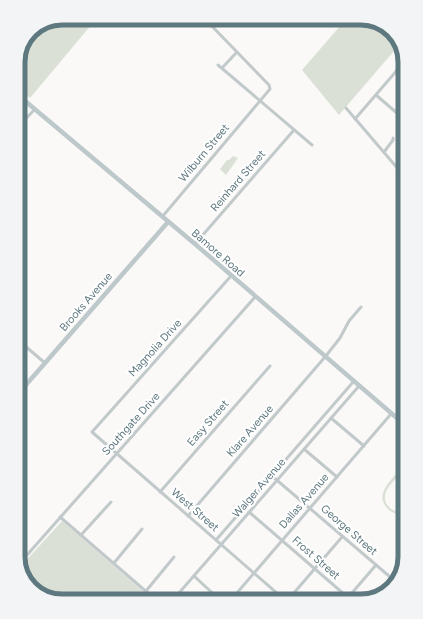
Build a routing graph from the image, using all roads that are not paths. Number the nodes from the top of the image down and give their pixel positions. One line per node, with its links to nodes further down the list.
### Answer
1 (211, 25): 2 (street)
2 (237, 52): 4 (street); 8 (street, Wilburn Street)
3 (218, 65): 4 (street)
4 (222, 68): 8 (street)
5 (396, 71): 6 (street)
6 (376, 95): 11 (street); 13 (street)
7 (25, 100): 9 (street, Bamore Road)
8 (260, 101): 14 (street); 19 (street, Wilburn Street)
9 (34, 108): 12 (street); 19 (street, Bamore Road)
10 (346, 108): 13 (street)
11 (398, 114)
12 (25, 119)
13 (355, 119): 17 (street)
14 (294, 130): 16 (street); 21 (street, Reinhard Street)
15 (393, 138): 17 (street)
16 (312, 145)
17 (384, 152): 18 (street)
18 (398, 169)
19 (162, 217): 20 (street, Bamore Road)
20 (168, 222): 21 (street, Bamore Road); 27 (street, Brooks Avenue)
21 (195, 244): 22 (street, Bamore Road)
22 (231, 276): 23 (street, Bamore Road); 35 (street, Magnolia Drive)
23 (255, 297): 26 (street, Bamore Road); 38 (street, Southgate Drive)
24 (361, 307): 26 (street, Klare Avenue)
25 (25, 346): 27 (street)
26 (325, 357): 29 (street, Bamore Road); 46 (street, Klare Avenue)
27 (45, 363): 30 (street, Brooks Avenue)
28 (270, 366): 42 (street, Easy Street)
29 (354, 381): 31 (street, Bamore Road); 39 (street, Walger Avenue)
30 (25, 386)
31 (359, 386): 32 (street, Bamore Road); 33 (street, Walger Avenue)
32 (391, 414): 34 (street, Bamore Road); 36 (street, Dallas Avenue)
33 (331, 418): 36 (street); 37 (street, Walger Avenue)
34 (398, 420)
35 (92, 432): 38 (street, West Street)
36 (364, 446): 40 (street, Dallas Avenue)
37 (304, 449): 40 (street); 41 (street, Walger Avenue)
38 (116, 454): 42 (street, West Street); 47 (street, Southgate Drive)
39 (272, 476): 41 (street, George Street); 51 (street, Walger Avenue)
40 (337, 477): 44 (street, Dallas Avenue)
41 (277, 480): 44 (street, George Street); 45 (street, Walger Avenue)
42 (160, 492): 46 (street, West Street)
43 (111, 502): 49 (street)
44 (310, 508): 50 (street, George Street); 52 (street, Dallas Avenue)
45 (249, 512): 52 (street, Frost Street); 53 (street, Walger Avenue)
46 (188, 516): 51 (street, West Street)
47 (60, 517): 49 (street); 54 (street, Southgate Drive)
48 (142, 529): 56 (street)
49 (82, 535): 56 (street)
50 (342, 537): 57 (street, George Street); 58 (street)
51 (216, 540): 53 (street, West Street)
52 (282, 540): 58 (street, Frost Street); 59 (street, Dallas Avenue)
53 (221, 545): 59 (street, West Street); 60 (street, Walger Avenue)
54 (25, 556)
55 (174, 557): 62 (street)
56 (114, 563): 62 (street)
57 (376, 565): 61 (street, George Street); 70 (street)
58 (315, 568): 68 (street); 69 (street, Frost Street)
59 (254, 573): 66 (street, Dallas Avenue); 67 (street, West Street)
60 (194, 576): 64 (street, Walger Avenue); 65 (street)
61 (391, 578)
62 (146, 591): 63 (street)
63 (149, 594)
64 (178, 594)
65 (213, 594)
66 (236, 594)
67 (279, 594)
68 (293, 594)
69 (345, 594)
70 (351, 594)

